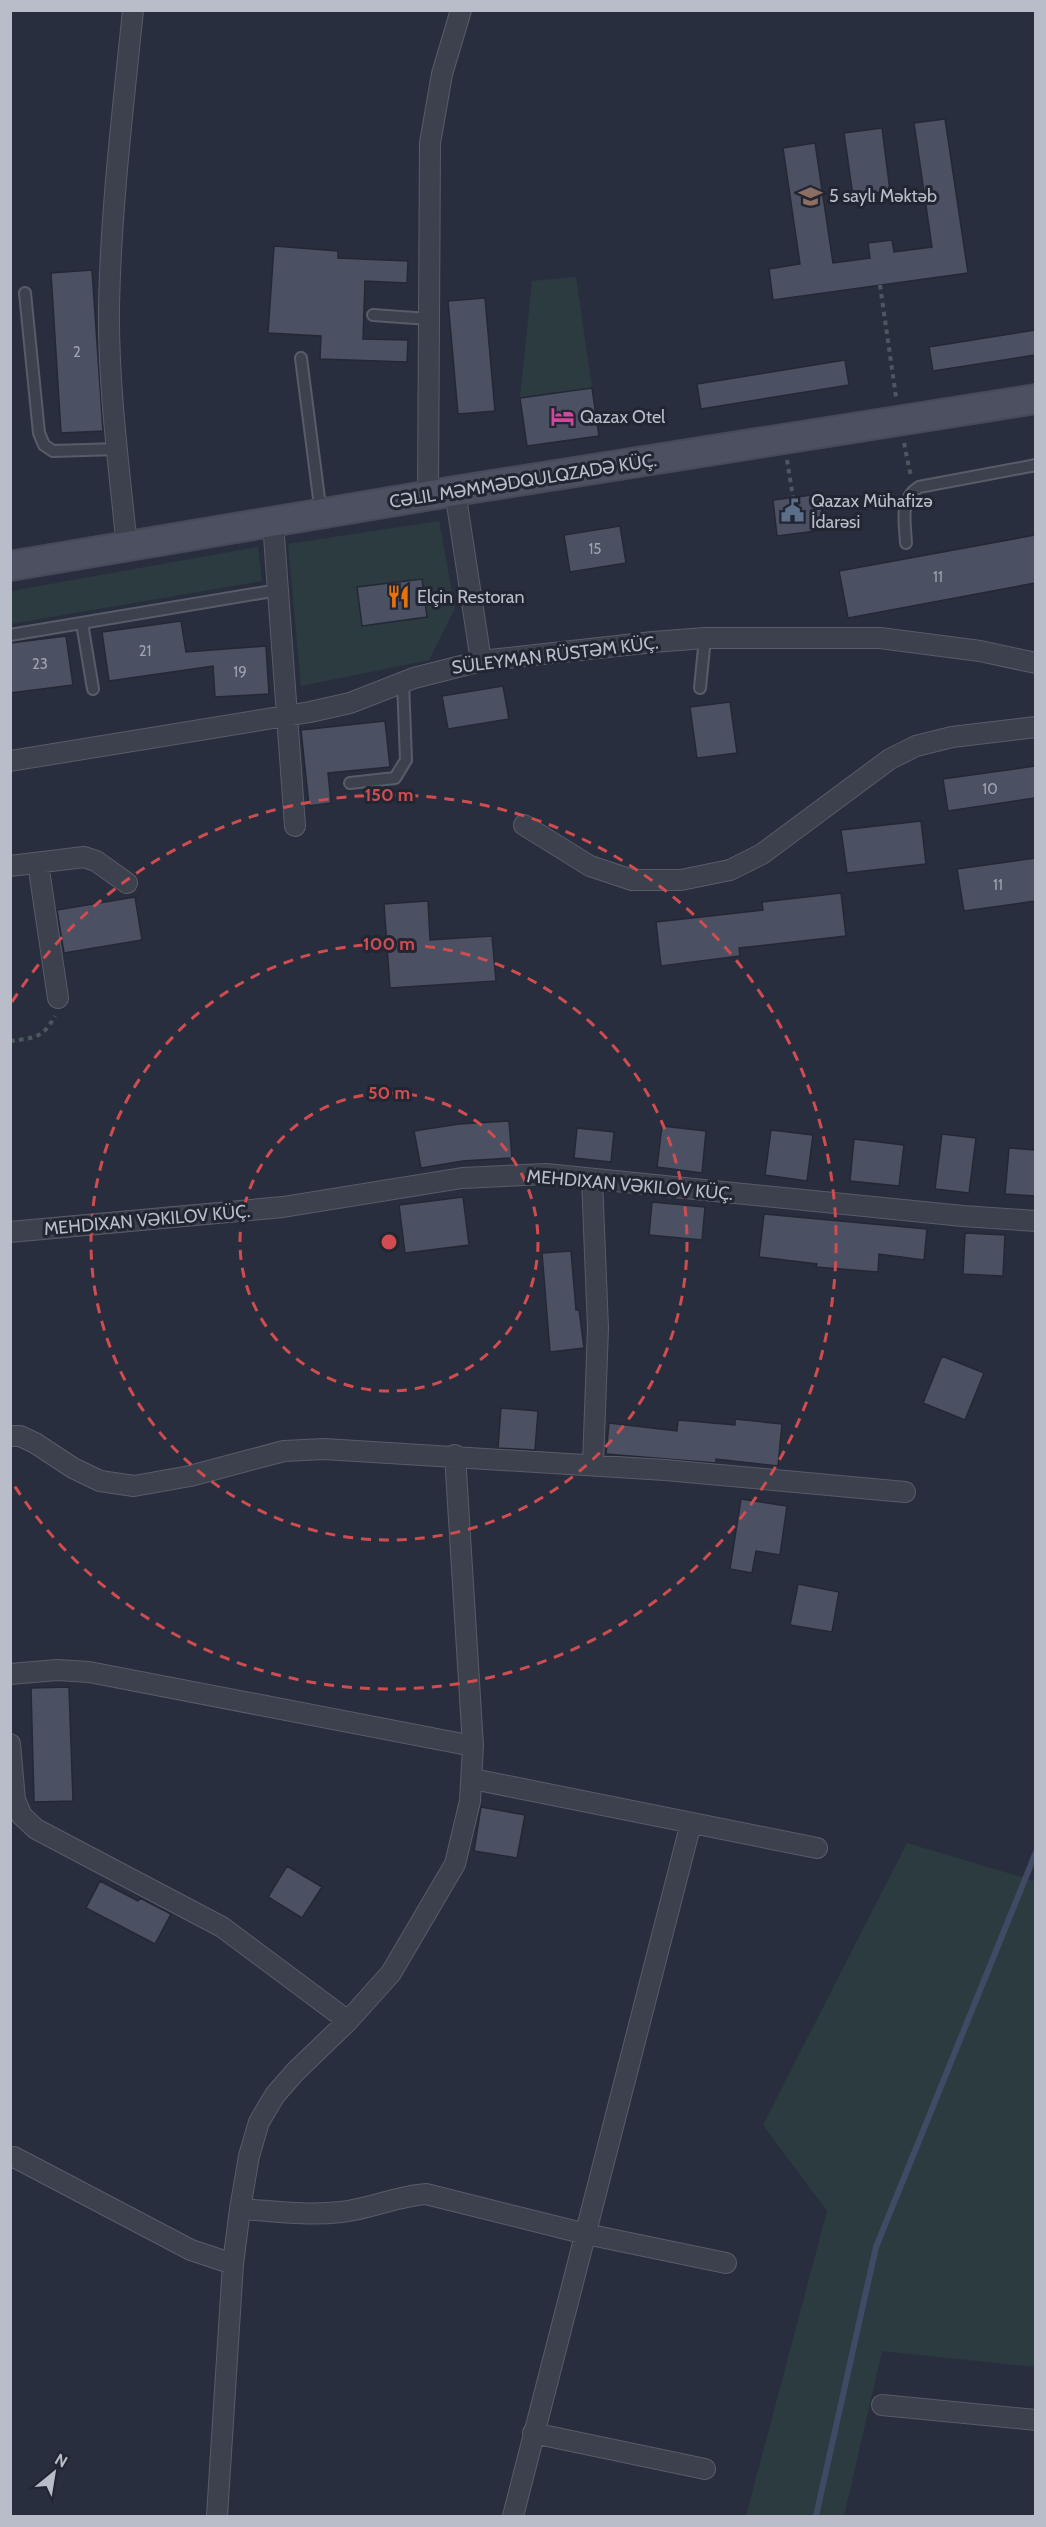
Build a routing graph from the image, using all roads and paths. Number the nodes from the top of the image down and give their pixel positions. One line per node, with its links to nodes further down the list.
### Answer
1 (133, 10): 11 (street)
2 (461, 10): 6 (street)
3 (880, 285): 9 (path)
4 (25, 293): 11 (lane)
5 (373, 315): 6 (lane)
6 (429, 319): 14 (street)
7 (301, 358): 16 (lane)
8 (1035, 400): 9 (street, CƏLIL MƏMMƏDQULQZADƏ KÜÇ.)
9 (900, 421): 10 (street, CƏLIL MƏMMƏDQULQZADƏ KÜÇ.); 13 (path)
10 (784, 439): 14 (street, CƏLIL MƏMMƏDQULQZADƏ KÜÇ.); 15 (path)
11 (117, 449): 19 (street)
12 (1035, 465): 13 (lane)
13 (919, 487): 18 (lane)
14 (442, 493): 16 (street, CƏLIL MƏMMƏDQULQZADƏ KÜÇ.); 25 (street)
15 (793, 498)
16 (321, 514): 17 (street, CƏLIL MƏMMƏDQULQZADƏ KÜÇ.)
17 (273, 522): 19 (street, CƏLIL MƏMMƏDQULQZADƏ KÜÇ.); 21 (street)
18 (906, 543)
19 (127, 547): 20 (street, CƏLIL MƏMMƏDQULQZADƏ KÜÇ.)
20 (10, 566)
21 (278, 590): 22 (lane); 30 (street)
22 (81, 623): 23 (lane); 29 (lane)
23 (10, 635)
24 (705, 638): 25 (street, SÜLEYMAN RÜSTƏM KÜÇ.); 26 (street, SÜLEYMAN RÜSTƏM KÜÇ.); 28 (lane)
25 (481, 661): 27 (street, SÜLEYMAN RÜSTƏM KÜÇ.)
26 (1035, 663)
27 (403, 682): 30 (street, SÜLEYMAN RÜSTƏM KÜÇ.); 33 (lane)
28 (700, 688)
29 (93, 689)
30 (287, 716): 32 (street, SÜLEYMAN RÜSTƏM KÜÇ.); 35 (street)
31 (1035, 727): 34 (street)
32 (10, 761)
33 (350, 783)
34 (524, 825)
35 (295, 826)
36 (38, 863): 37 (street); 38 (street); 39 (street)
37 (10, 866)
38 (127, 883)
39 (58, 998): 40 (path)
40 (10, 1041)
41 (591, 1179): 42 (street, MEHDIXAN VƏKILOV KÜÇ.); 43 (street, MEHDIXAN VƏKILOV KÜÇ.); 46 (street)
42 (1035, 1221)
43 (10, 1232)
44 (10, 1436): 45 (street)
45 (455, 1455): 46 (street); 50 (street)
46 (593, 1464): 47 (street)
47 (905, 1492)
48 (10, 1674): 50 (street)
49 (10, 1744): 54 (street)
50 (473, 1746): 51 (street)
51 (472, 1779): 52 (street); 54 (street)
52 (691, 1823): 53 (street); 57 (street)
53 (817, 1848)
54 (348, 2021): 56 (street)
55 (14, 2157): 59 (street)
56 (240, 2209): 57 (street); 59 (street)
57 (586, 2234): 58 (street); 62 (street)
58 (726, 2263)
59 (233, 2264): 64 (street)
60 (882, 2405): 61 (street)
61 (1035, 2420)
62 (533, 2433): 63 (street); 65 (street)
63 (705, 2469)
64 (217, 2517)
65 (513, 2517)

